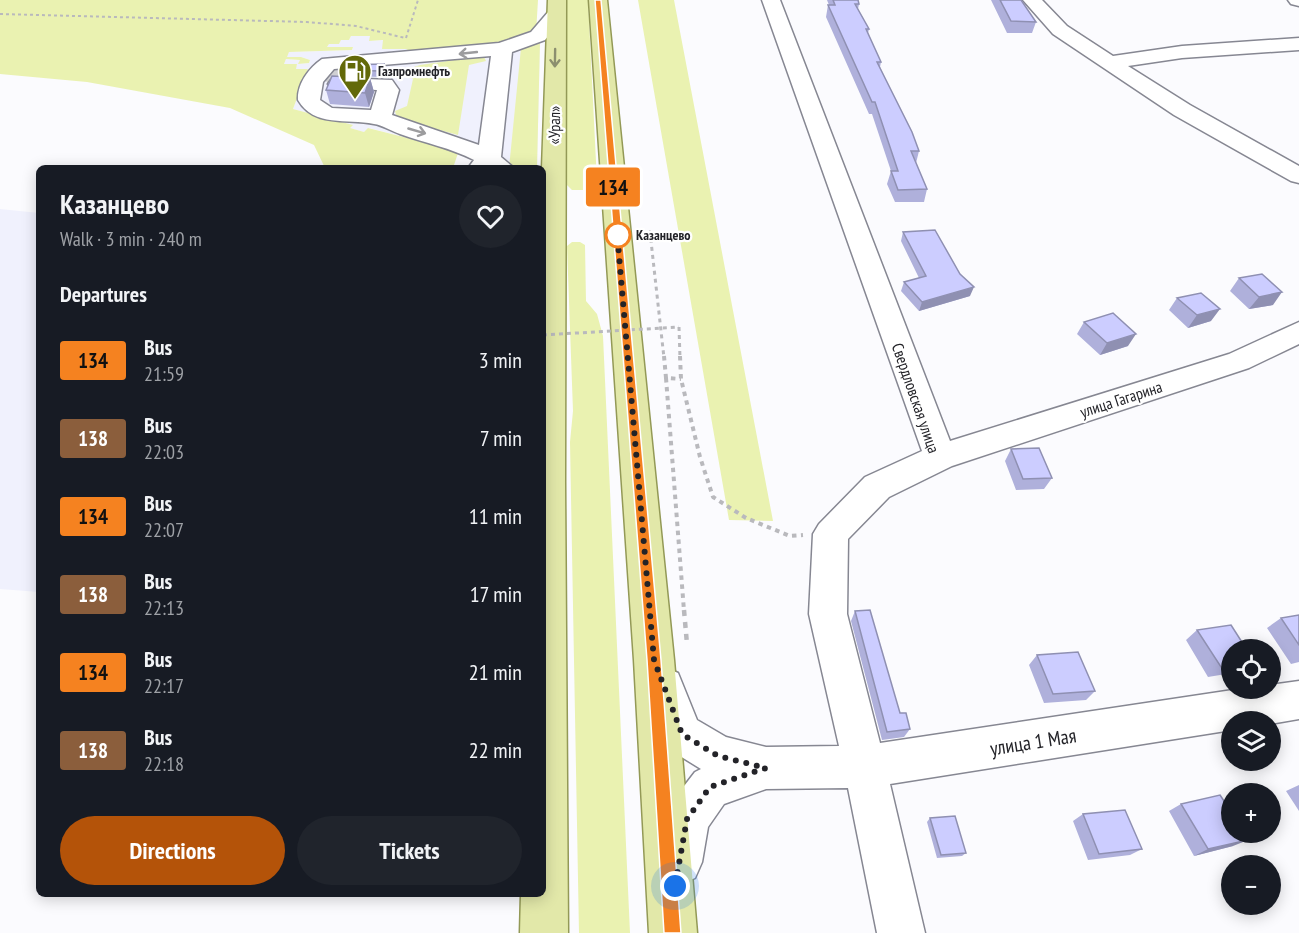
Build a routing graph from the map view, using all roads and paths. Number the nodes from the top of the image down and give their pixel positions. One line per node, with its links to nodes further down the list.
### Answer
1 (598, 0): 15 (main road)
2 (771, 0): 21 (street, Свердловская улица)
3 (1032, 0): 9 (street)
4 (556, 8): 8 (street); 16 (main road, «Урал», one-way to 16)
5 (0, 14): 6 (path)
6 (405, 38)
7 (1299, 44): 9 (street)
8 (502, 49): 10 (street, one-way to 10); 12 (street)
9 (1112, 62): 13 (street)
10 (320, 110): 11 (street); 11 (street)
11 (380, 117): 12 (street, one-way to 12)
12 (490, 165)
13 (1299, 176)
14 (546, 222): 16 (street)
15 (617, 232): 19 (path); 23 (main road)
16 (552, 243): 25 (main road, «Урал»)
17 (1299, 332): 21 (street, улица Гагарина)
18 (546, 335): 20 (path, bridge)
19 (666, 378): 20 (path); 23 (path)
20 (681, 379): 22 (path)
21 (940, 457): 22 (street, Свердловская улица)
22 (831, 534): 26 (street)
23 (671, 653): 27 (street); 29 (main road)
24 (1299, 700): 26 (street, улица 1 Мая)
25 (546, 760)
26 (865, 767): 27 (street, улица 1 Мая); 31 (street)
27 (766, 768): 29 (street)
28 (544, 897): 30 (main road, «Урал»)
29 (672, 920)
30 (544, 933)
31 (901, 933)

